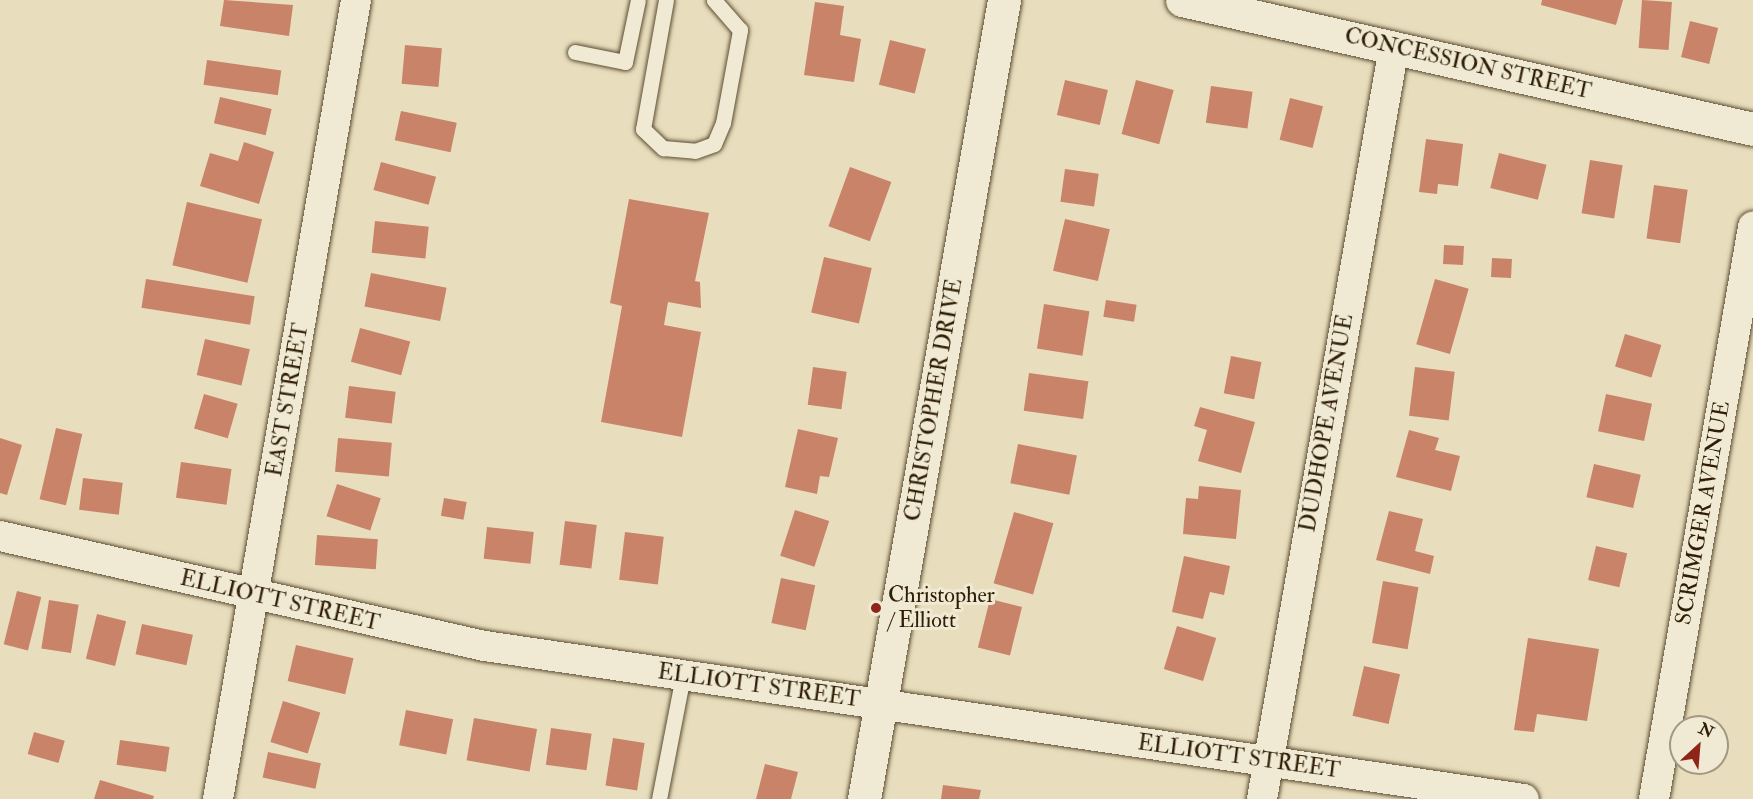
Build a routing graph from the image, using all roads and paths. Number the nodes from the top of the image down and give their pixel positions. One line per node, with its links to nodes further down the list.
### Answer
1 (356, 0): 12 (street, EAST STREET)
2 (638, 0): 8 (lane)
3 (666, 0): 4 (lane)
4 (714, 0)
5 (1004, 0): 14 (street, CHRISTOPHER DRIVE)
6 (1182, 0): 7 (street, CONCESSION STREET)
7 (1394, 47): 9 (street, CONCESSION STREET); 15 (street, DUDHOPE AVENUE)
8 (575, 51)
9 (1753, 129)
10 (1753, 227): 21 (street, SCRIMGER AVENUE)
11 (0, 536): 12 (street, ELLIOTT STREET)
12 (254, 596): 13 (street, ELLIOTT STREET); 16 (street, EAST STREET)
13 (683, 675): 14 (street, ELLIOTT STREET); 17 (lane)
14 (881, 704): 15 (street, ELLIOTT STREET); 18 (street, CHRISTOPHER DRIVE)
15 (1267, 762): 19 (street, DUDHOPE AVENUE); 20 (street, ELLIOTT STREET)
16 (218, 799)
17 (659, 799)
18 (864, 799)
19 (1262, 799)
20 (1524, 799)
21 (1654, 799)

